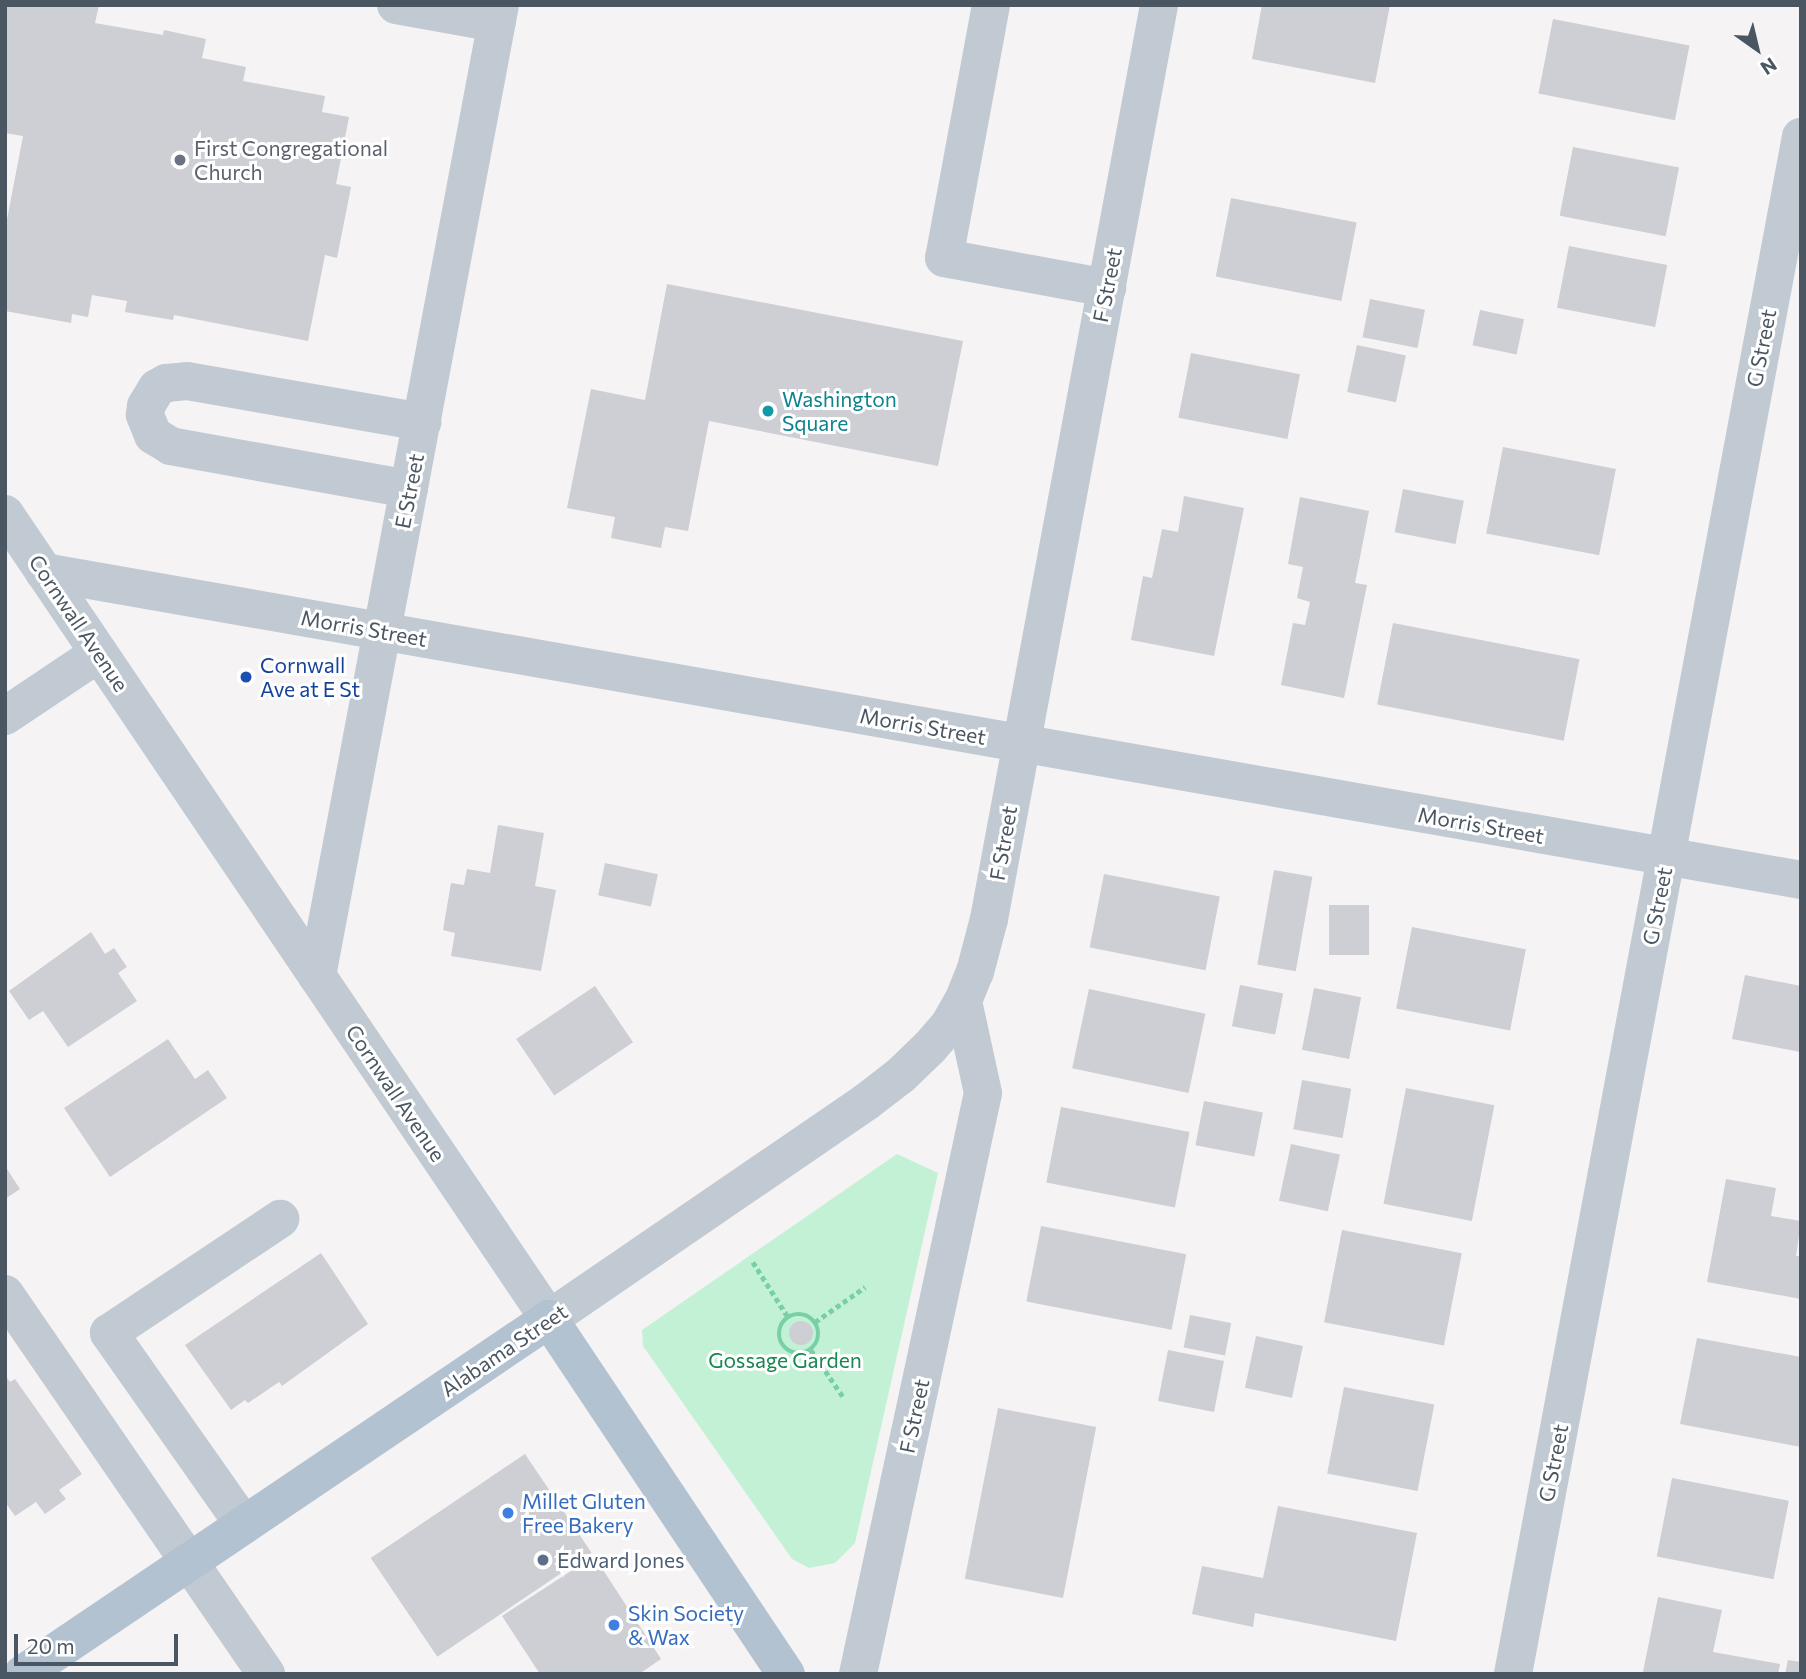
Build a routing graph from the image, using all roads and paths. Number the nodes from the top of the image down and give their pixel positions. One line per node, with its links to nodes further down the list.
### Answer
1 (396, 5): 4 (street)
2 (992, 5): 6 (street)
3 (1159, 5): 6 (street, F Street)
4 (498, 14): 7 (street, E Street)
5 (1801, 137): 15 (street, G Street)
6 (1107, 288): 14 (street, F Street)
7 (422, 422): 8 (street, E Street); 8 (street)
8 (409, 489): 11 (street, E Street)
9 (5, 514): 10 (street, Cornwall Avenue)
10 (44, 572): 11 (street, Morris Street); 12 (street, Cornwall Avenue)
11 (382, 631): 14 (street, Morris Street); 17 (street, E Street)
12 (99, 653): 13 (street); 17 (street, Cornwall Avenue)
13 (5, 716)
14 (1021, 743): 15 (street, Morris Street); 18 (street, F Street)
15 (1667, 857): 16 (street, Morris Street); 34 (street, G Street)
16 (1801, 880)
17 (317, 976): 24 (street, Cornwall Avenue)
18 (963, 1001): 24 (street, Alabama Street); 33 (street, F Street)
19 (280, 1219): 28 (street)
20 (753, 1262): 23 (path)
21 (865, 1287): 25 (path)
22 (5, 1294): 29 (street)
23 (788, 1317): 25 (path); 26 (path)
24 (549, 1319): 28 (main road, Alabama Street); 32 (main road, Cornwall Avenue)
25 (815, 1322): 26 (path)
26 (811, 1350): 27 (path)
27 (844, 1398)
28 (244, 1525): 29 (main road, Alabama Street)
29 (190, 1561): 30 (main road, Alabama Street); 31 (street)
30 (23, 1674)
31 (266, 1674)
32 (786, 1674)
33 (858, 1674)
34 (1513, 1674)

